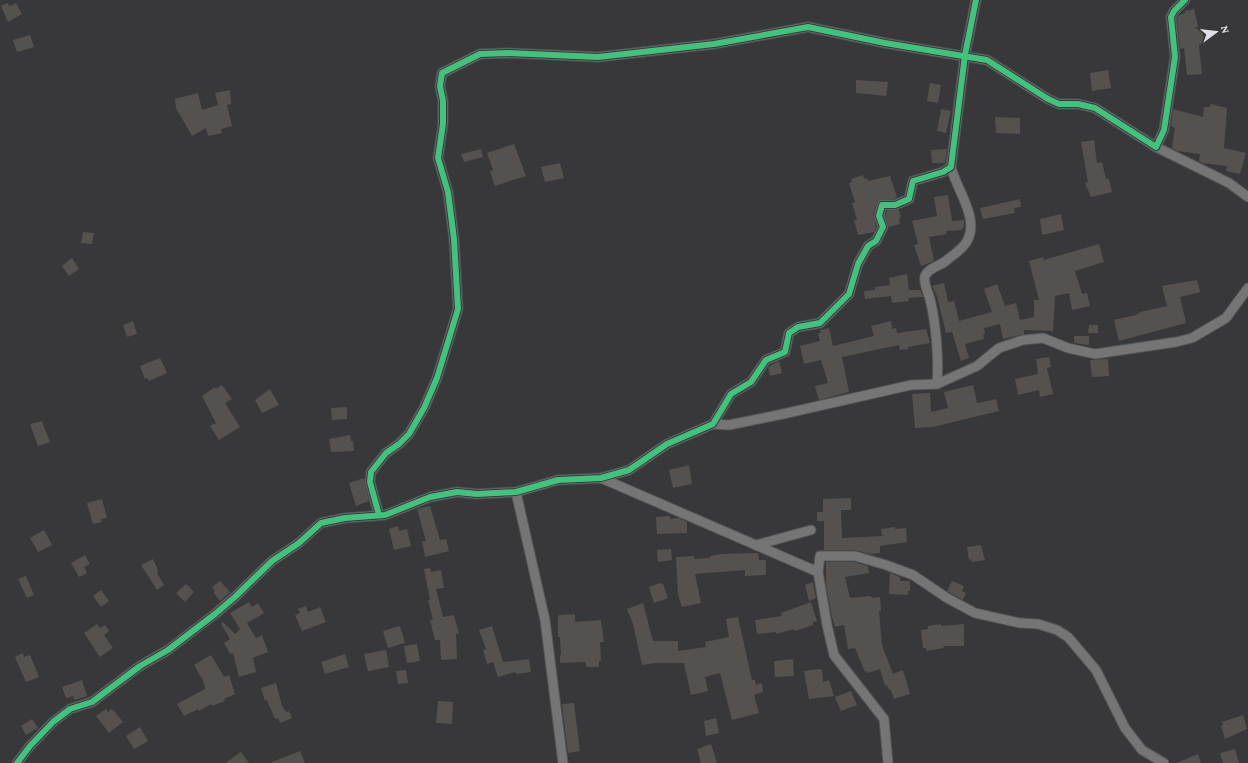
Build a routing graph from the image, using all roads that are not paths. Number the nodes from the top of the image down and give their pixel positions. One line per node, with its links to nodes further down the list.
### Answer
1 (976, 0): 3 (street)
2 (1185, 0): 4 (street)
3 (965, 55): 4 (street); 5 (street); 12 (street)
4 (1156, 147): 6 (street)
5 (951, 167): 8 (street); 9 (street)
6 (1248, 197)
7 (1248, 288): 8 (street)
8 (937, 384): 9 (street)
9 (714, 424): 10 (street)
10 (601, 478): 11 (street); 14 (street)
11 (516, 492): 12 (street); 17 (street)
12 (379, 515): 16 (street)
13 (811, 530): 14 (street)
14 (756, 545): 15 (street)
15 (818, 572): 18 (street); 19 (street)
16 (17, 763)
17 (563, 763)
18 (888, 763)
19 (1164, 763)

